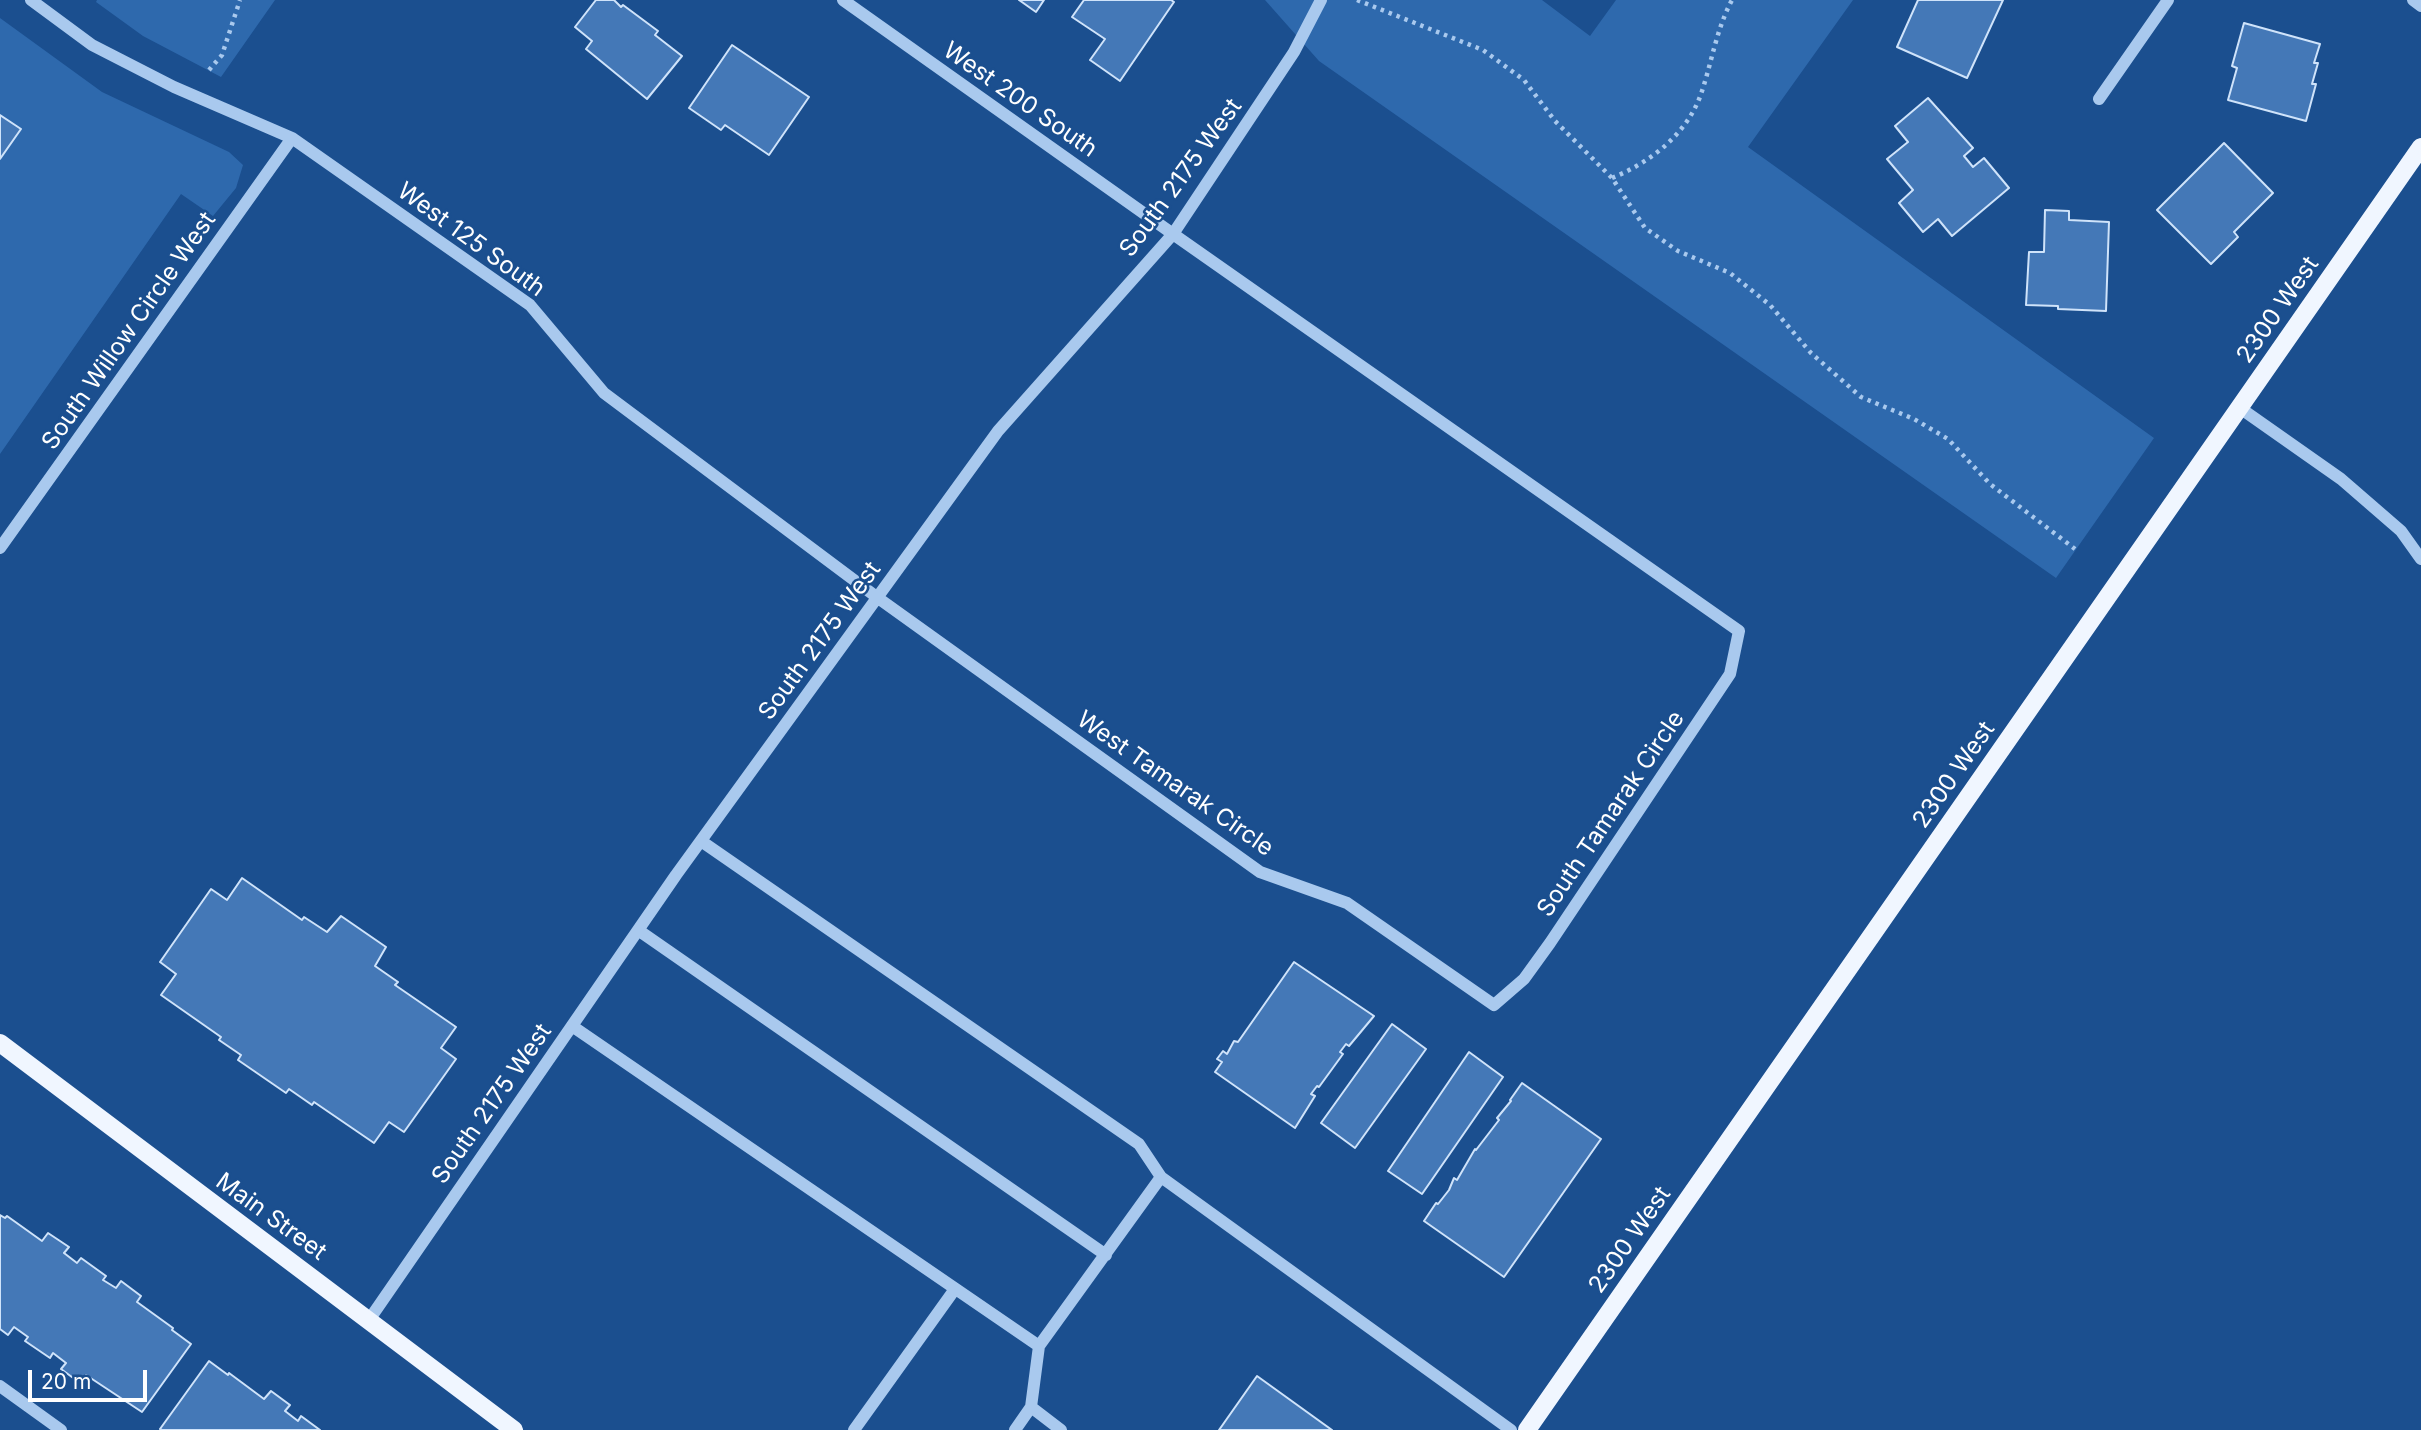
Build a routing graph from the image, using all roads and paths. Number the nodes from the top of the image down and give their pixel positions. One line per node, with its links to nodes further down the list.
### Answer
1 (31, 0): 12 (street, West 125 South)
2 (240, 0): 10 (path)
3 (843, 0): 15 (street, West 200 South)
4 (1321, 0): 15 (street, South 2175 West)
5 (1357, 0): 14 (path)
6 (1732, 0): 14 (path)
7 (2168, 0): 11 (street)
8 (2413, 0): 9 (street)
9 (2421, 6)
10 (209, 70)
11 (2099, 99)
12 (292, 138): 17 (street, South Willow Circle West); 20 (street, West 125 South)
13 (2421, 147): 16 (main road, 2300 West)
14 (1612, 178): 18 (path)
15 (1172, 234): 20 (street, South 2175 West); 23 (street, South Tamarak Circle)
16 (2240, 408): 19 (street); 39 (main road, 2300 West)
17 (0, 548)
18 (2075, 550)
19 (2421, 559)
20 (878, 598): 21 (street, South 2175 West); 23 (street, West Tamarak Circle)
21 (701, 841): 22 (street, South 2175 West); 26 (street)
22 (638, 930): 24 (street, South 2175 West); 27 (street)
23 (1494, 1005)
24 (572, 1026): 28 (street); 29 (street, South 2175 West)
25 (0, 1043): 29 (main road, Main Street)
26 (1161, 1177): 27 (street); 38 (street)
27 (1106, 1255): 30 (street)
28 (955, 1289): 30 (street); 35 (street)
29 (369, 1320): 34 (main road, Main Street)
30 (1038, 1346): 32 (street)
31 (0, 1386): 33 (street)
32 (1031, 1407): 36 (street); 37 (street)
33 (61, 1430)
34 (514, 1430)
35 (854, 1430)
36 (1015, 1430)
37 (1062, 1430)
38 (1511, 1430)
39 (1527, 1430)

